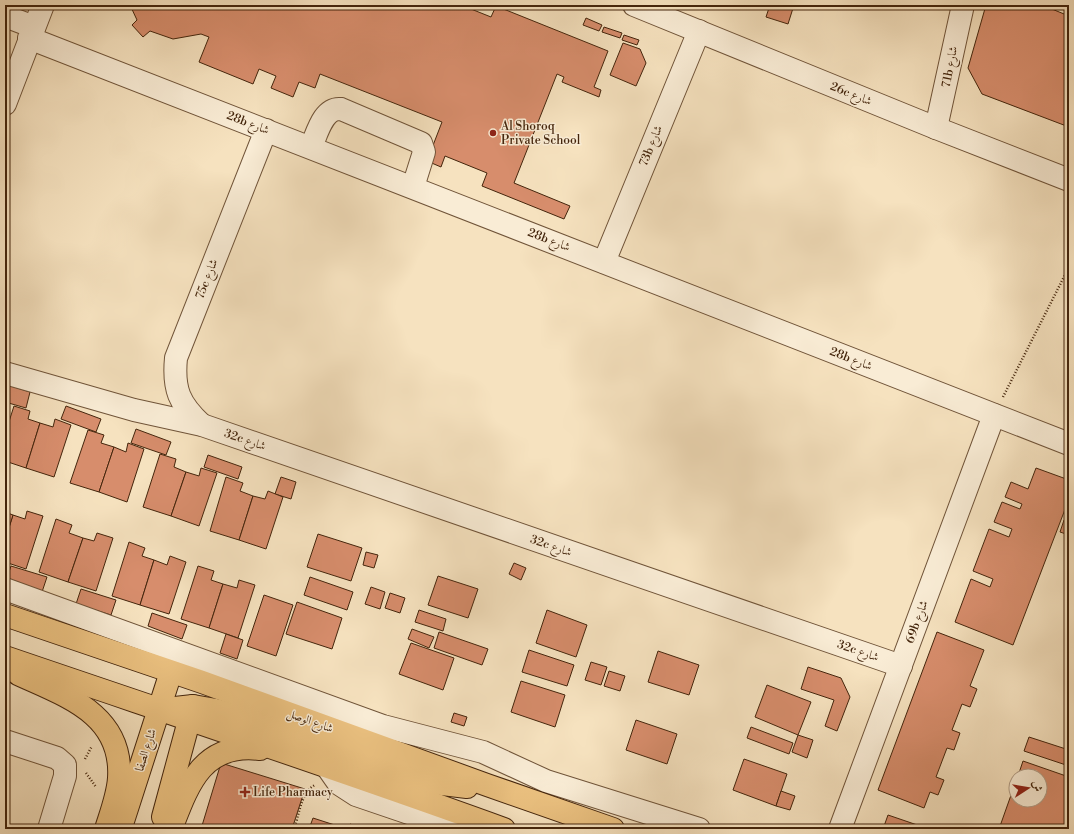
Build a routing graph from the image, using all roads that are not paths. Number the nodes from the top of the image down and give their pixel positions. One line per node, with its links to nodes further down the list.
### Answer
1 (43, 5): 6 (street)
2 (634, 5): 5 (street, 26c شارع)
3 (963, 5): 8 (street, 71b شارع)
4 (5, 16): 6 (street, 28b شارع)
5 (699, 31): 8 (street, 26c شارع); 13 (street, 73b شارع)
6 (31, 33): 7 (street); 9 (street, 28b شارع)
7 (5, 104)
8 (936, 128): 11 (street, 26c شارع)
9 (266, 130): 10 (street, 28b شارع); 16 (street, 75c شارع)
10 (311, 147): 12 (street, 28b شارع); 12 (street)
11 (1069, 180)
12 (413, 187): 13 (street, 28b شارع)
13 (604, 262): 15 (street, 28b شارع)
14 (5, 373): 16 (street, 32c شارع)
15 (994, 415): 17 (street, 28b شارع); 21 (street, 69b شارع)
16 (202, 425): 21 (street, 32c شارع)
17 (1069, 444)
18 (5, 589): 39 (street)
19 (5, 615): 23 (main road, شارع الوصل)
20 (5, 657): 25 (main road)
21 (901, 666): 40 (street, 69b شارع)
22 (5, 667): 32 (main road)
23 (171, 672): 24 (main road, شارع الوصل); 25 (main road, شارع الصفا)
24 (202, 682): 26 (main road); 30 (main road, شارع الوصل)
25 (159, 710): 26 (main road); 33 (main road, شارع الصفا)
26 (191, 713): 28 (main road); 30 (main road); 34 (main road)
27 (5, 741): 31 (street)
28 (284, 751): 29 (main road); 35 (main road)
29 (325, 764): 36 (street); 37 (main road)
30 (487, 785): 38 (main road, شارع الوصل)
31 (49, 829)
32 (106, 829)
33 (121, 829)
34 (160, 829)
35 (171, 829)
36 (456, 829)
37 (504, 829)
38 (613, 829)
39 (699, 829)
40 (840, 829)

